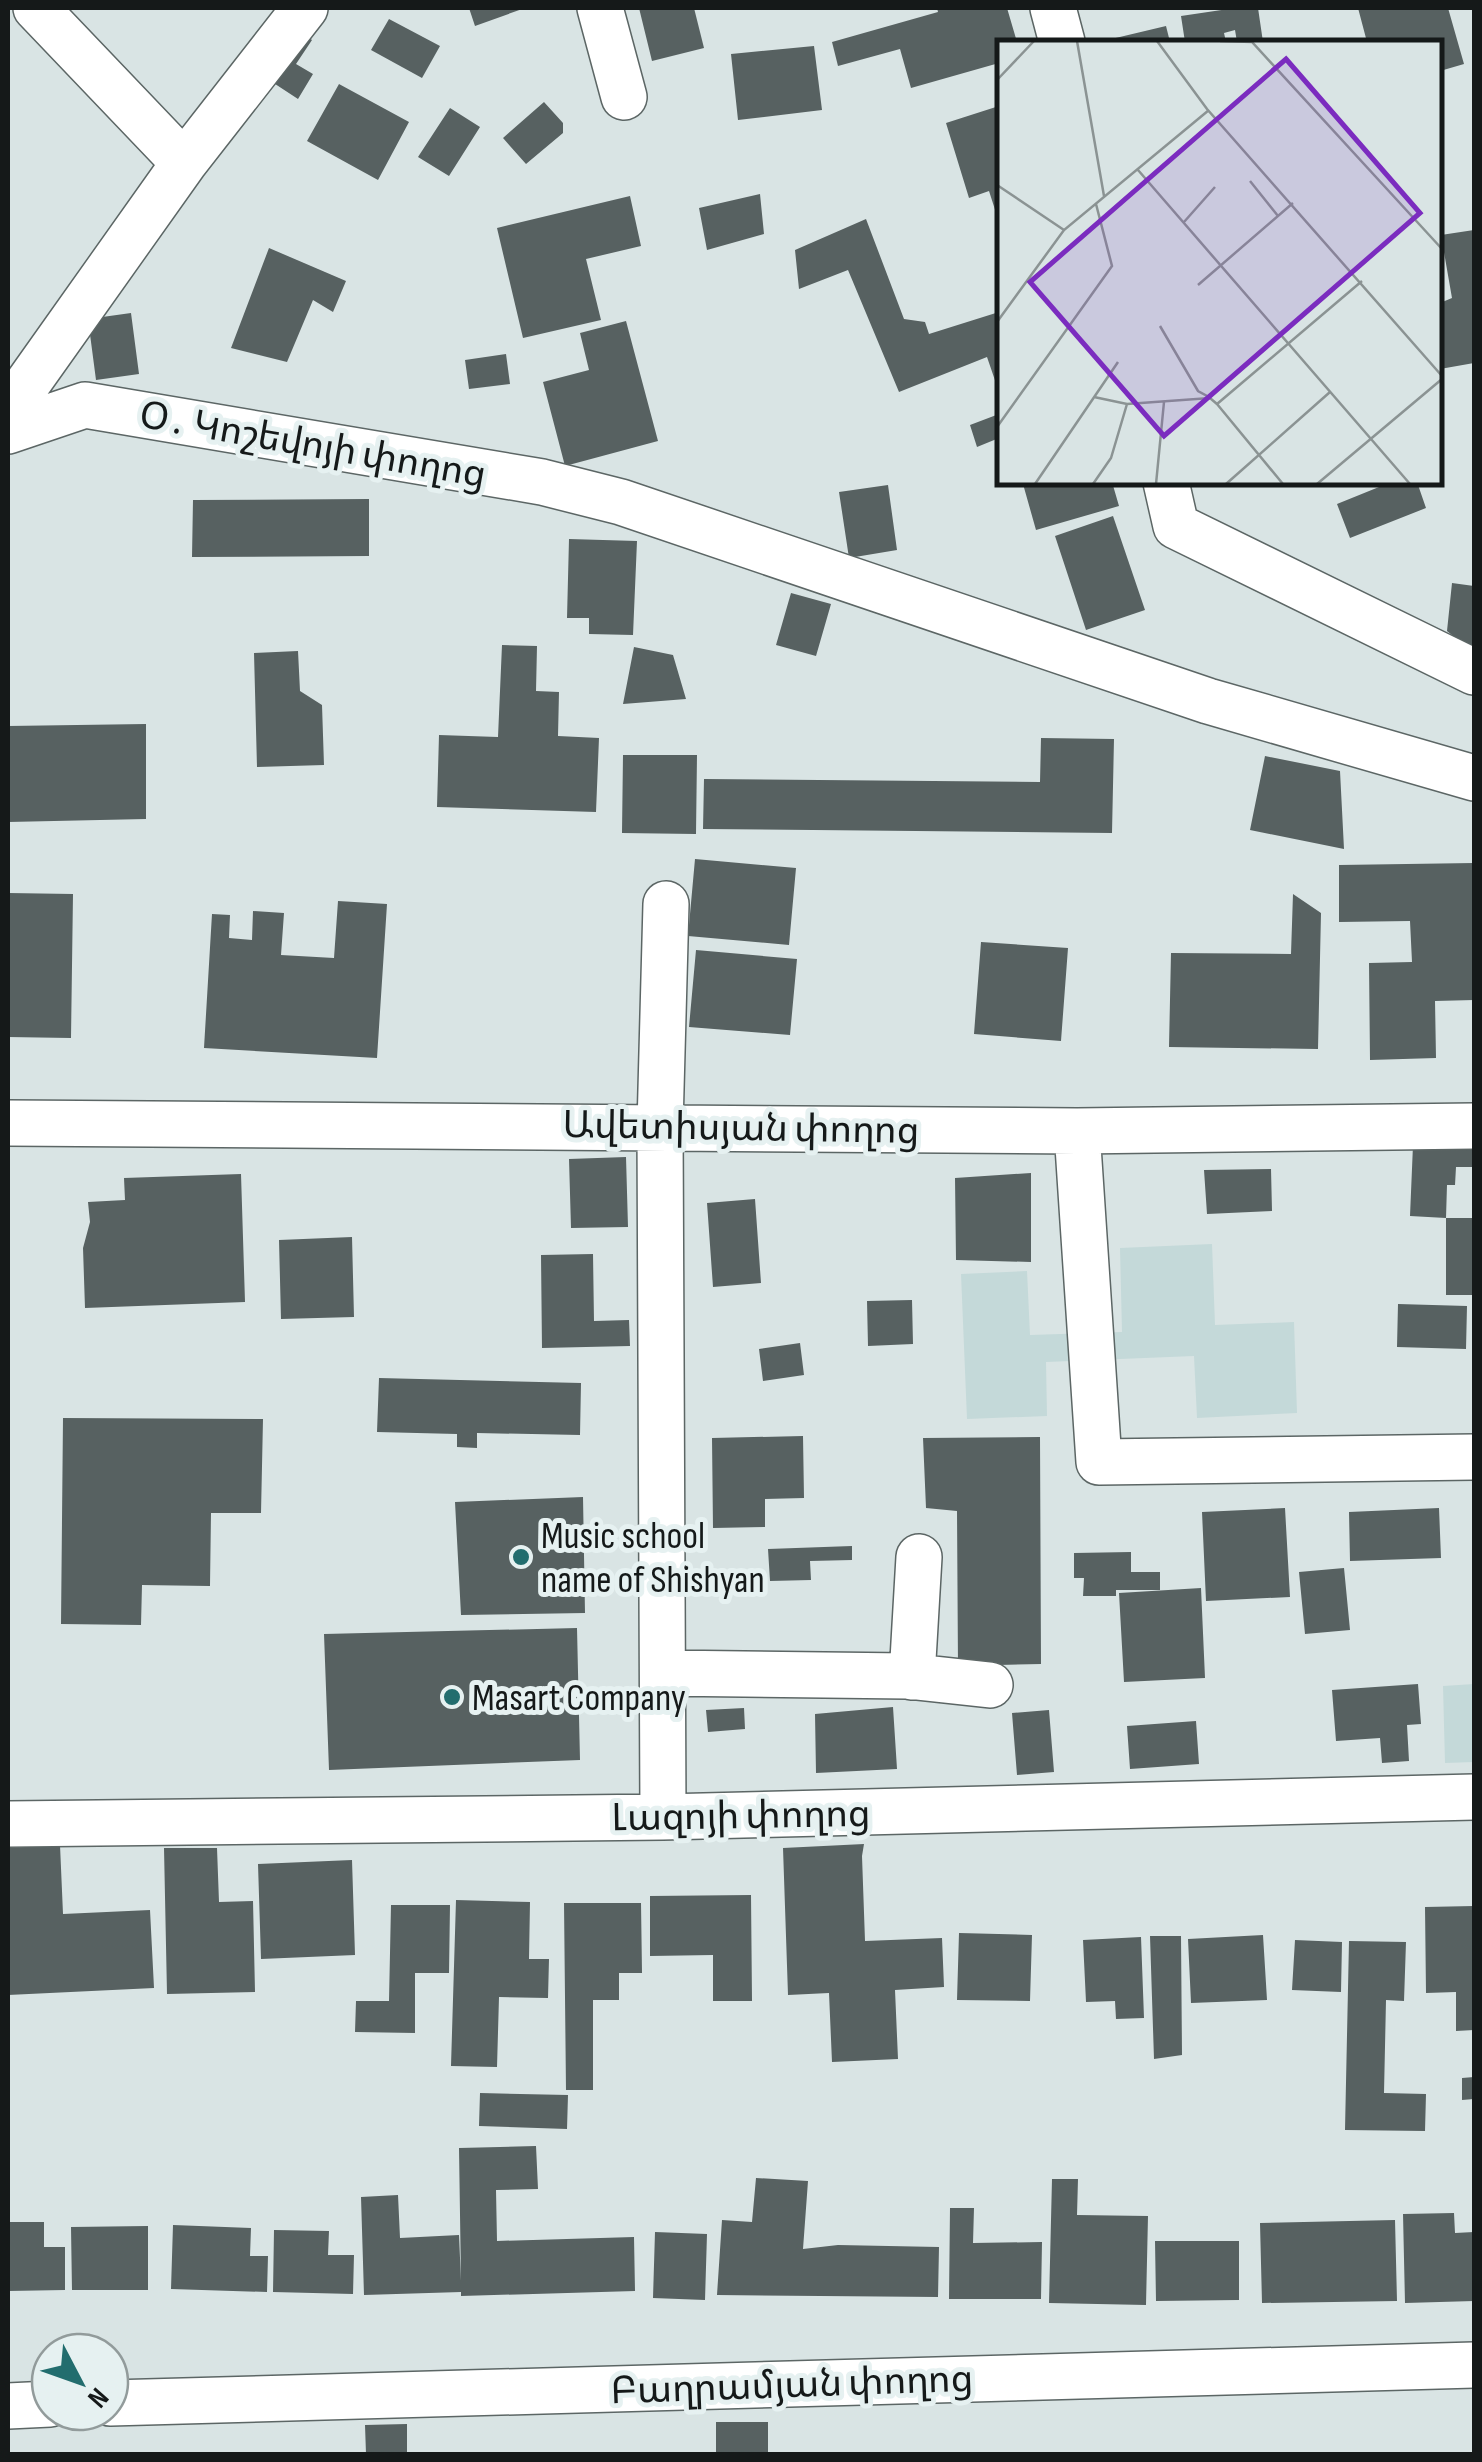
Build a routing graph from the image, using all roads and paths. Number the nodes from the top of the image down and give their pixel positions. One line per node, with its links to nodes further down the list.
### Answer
1 (36, 8): 7 (street)
2 (305, 8): 7 (street)
3 (600, 8): 6 (street)
4 (1053, 8): 5 (street)
5 (1061, 40)
6 (624, 98)
7 (184, 163): 8 (street)
8 (8, 411)
9 (8, 431): 12 (street, Օ․ Կոշեվոյի փողոց)
10 (1167, 485): 11 (street)
11 (1474, 672)
12 (1474, 778)
13 (666, 904): 15 (street)
14 (8, 1123): 15 (street, Ավետիսյան փողոց)
15 (660, 1126): 17 (street, Ավետիսյան փողոց); 20 (street)
16 (1474, 1126): 17 (street, Ավետիսյան փողոց)
17 (1076, 1131): 18 (street)
18 (1474, 1457)
19 (919, 1557): 21 (street)
20 (663, 1672): 21 (street); 24 (street)
21 (912, 1677): 22 (street)
22 (990, 1685)
23 (1474, 1798): 24 (street, Լազոյի փողոց)
24 (664, 1817): 25 (street, Լազոյի փողոց)
25 (8, 1824)
26 (1474, 2365): 27 (street, Բաղրամյան փողոց)
27 (130, 2402)

